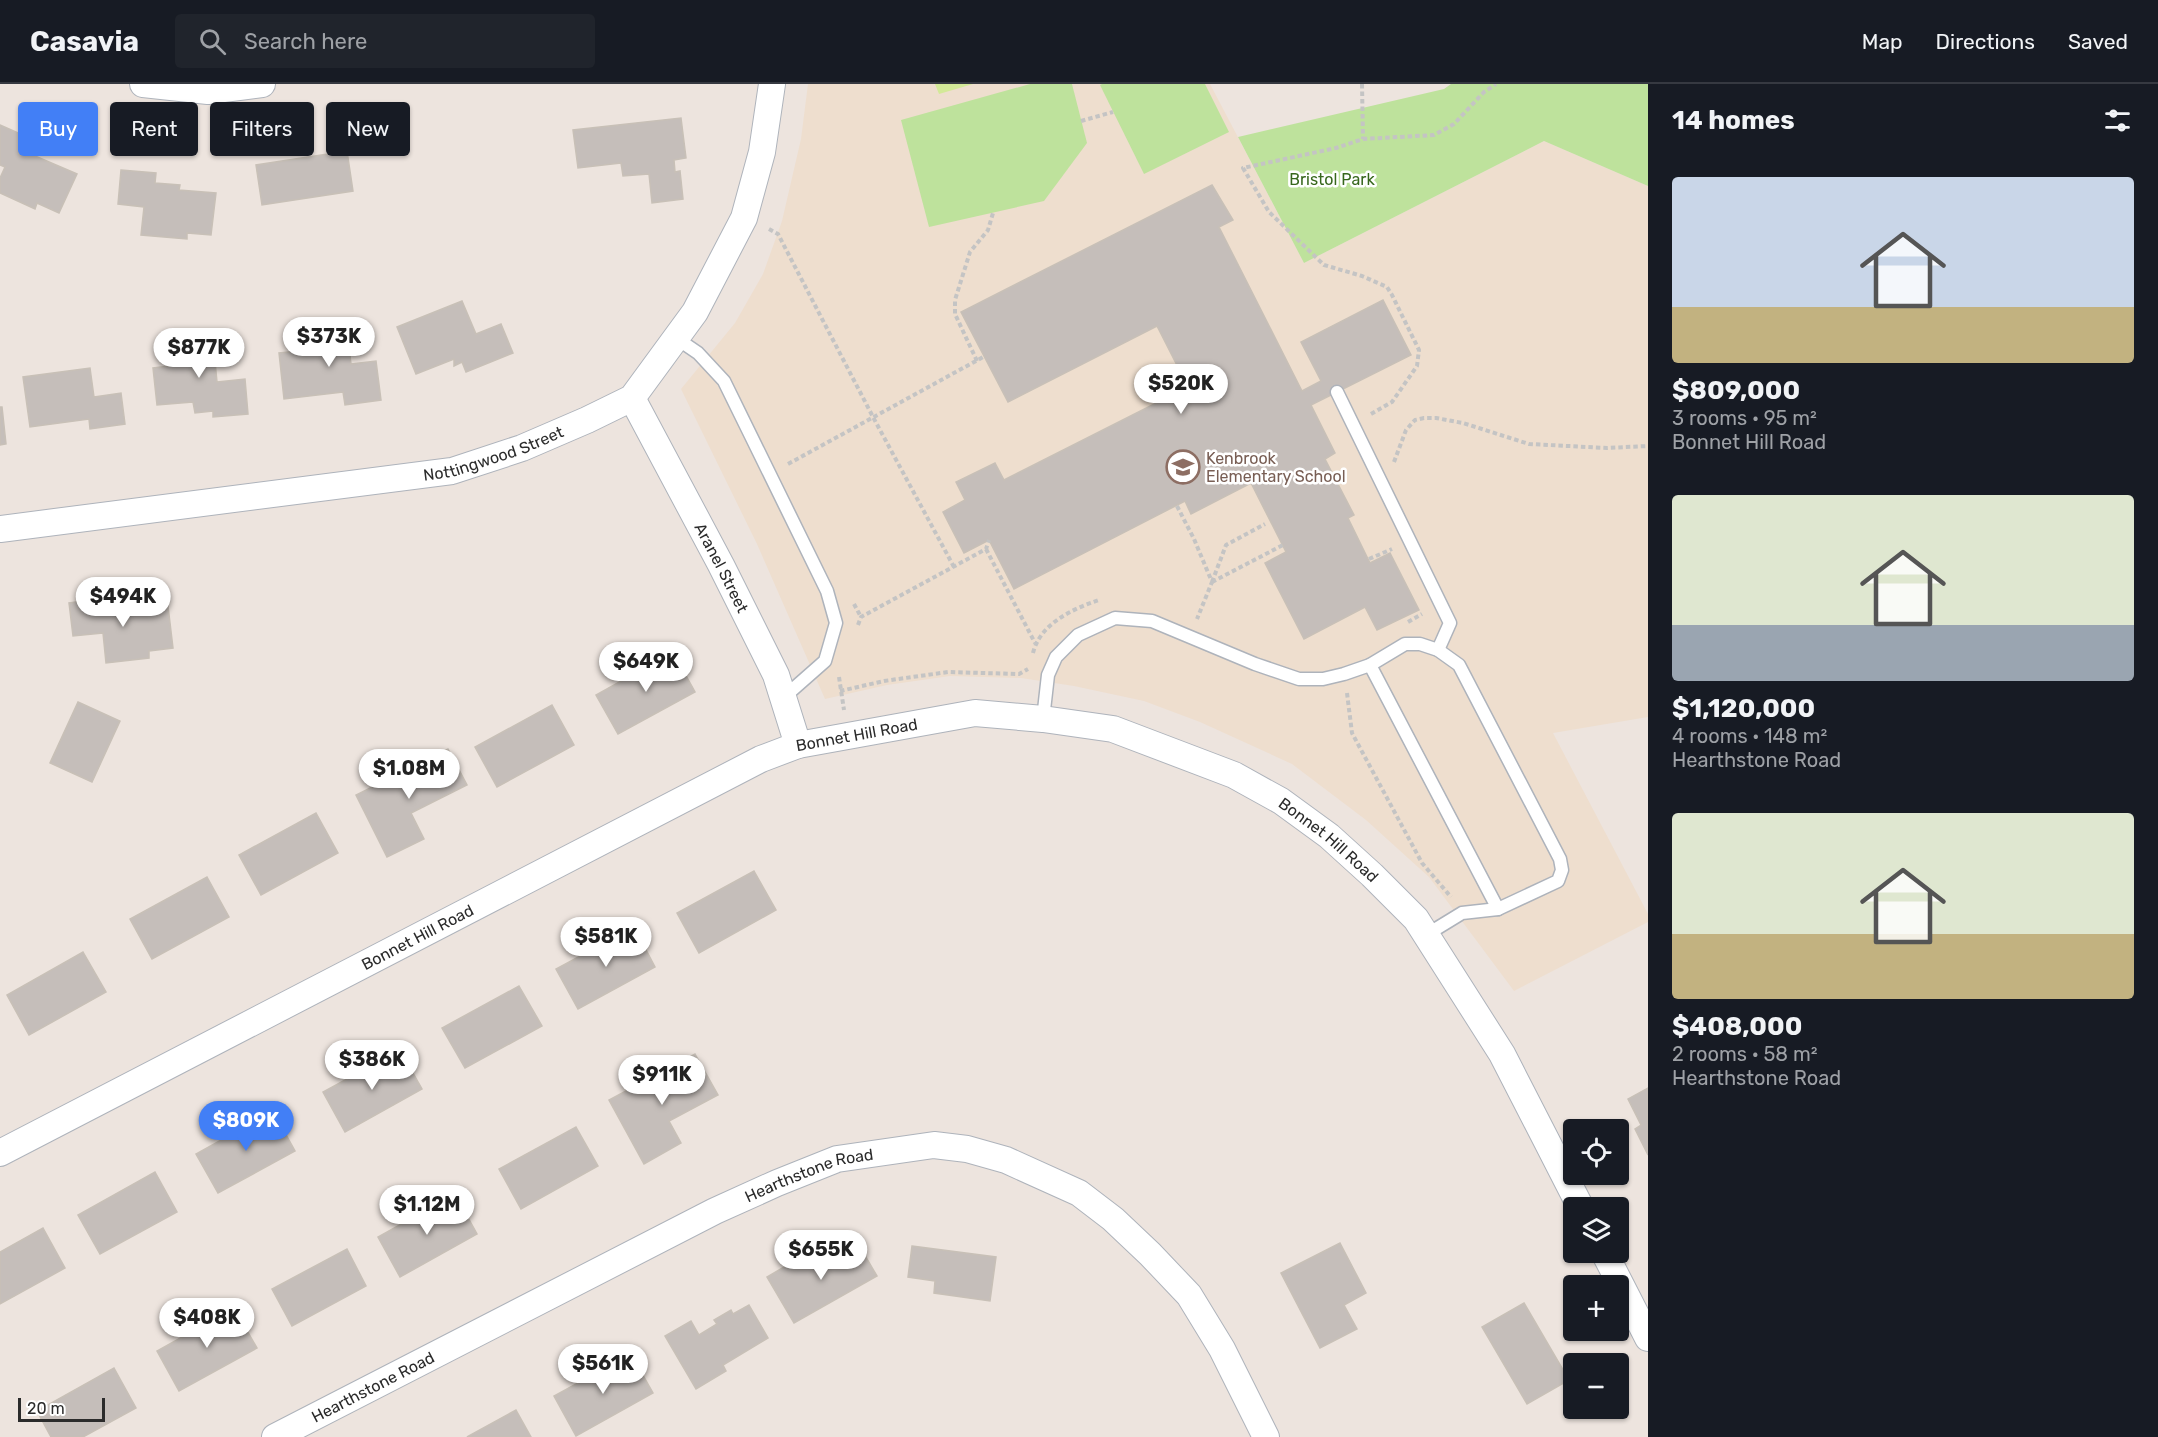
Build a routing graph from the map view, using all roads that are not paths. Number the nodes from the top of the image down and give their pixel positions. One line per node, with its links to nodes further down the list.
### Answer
1 (143, 84): 2 (street)
2 (262, 84)
3 (772, 84): 4 (street, Nottingwood Street)
4 (676, 338): 6 (street, Nottingwood Street); 10 (lane)
5 (1337, 392): 8 (lane)
6 (632, 398): 7 (street, Nottingwood Street); 10 (street, Aranel Street)
7 (0, 529)
8 (1438, 650): 9 (lane); 13 (lane)
9 (1370, 665): 11 (lane); 13 (lane)
10 (783, 698): 12 (street, Aranel Street)
11 (1043, 719): 12 (street, Bonnet Hill Road); 14 (street, Bonnet Hill Road)
12 (798, 745): 15 (street, Bonnet Hill Road)
13 (1498, 909): 14 (lane)
14 (1426, 935): 16 (street, Bonnet Hill Road)
15 (0, 1153)
16 (1575, 1197)
17 (1610, 1263): 18 (street)
18 (1648, 1338)
19 (275, 1437): 20 (street, Hearthstone Road)
20 (1266, 1437)

